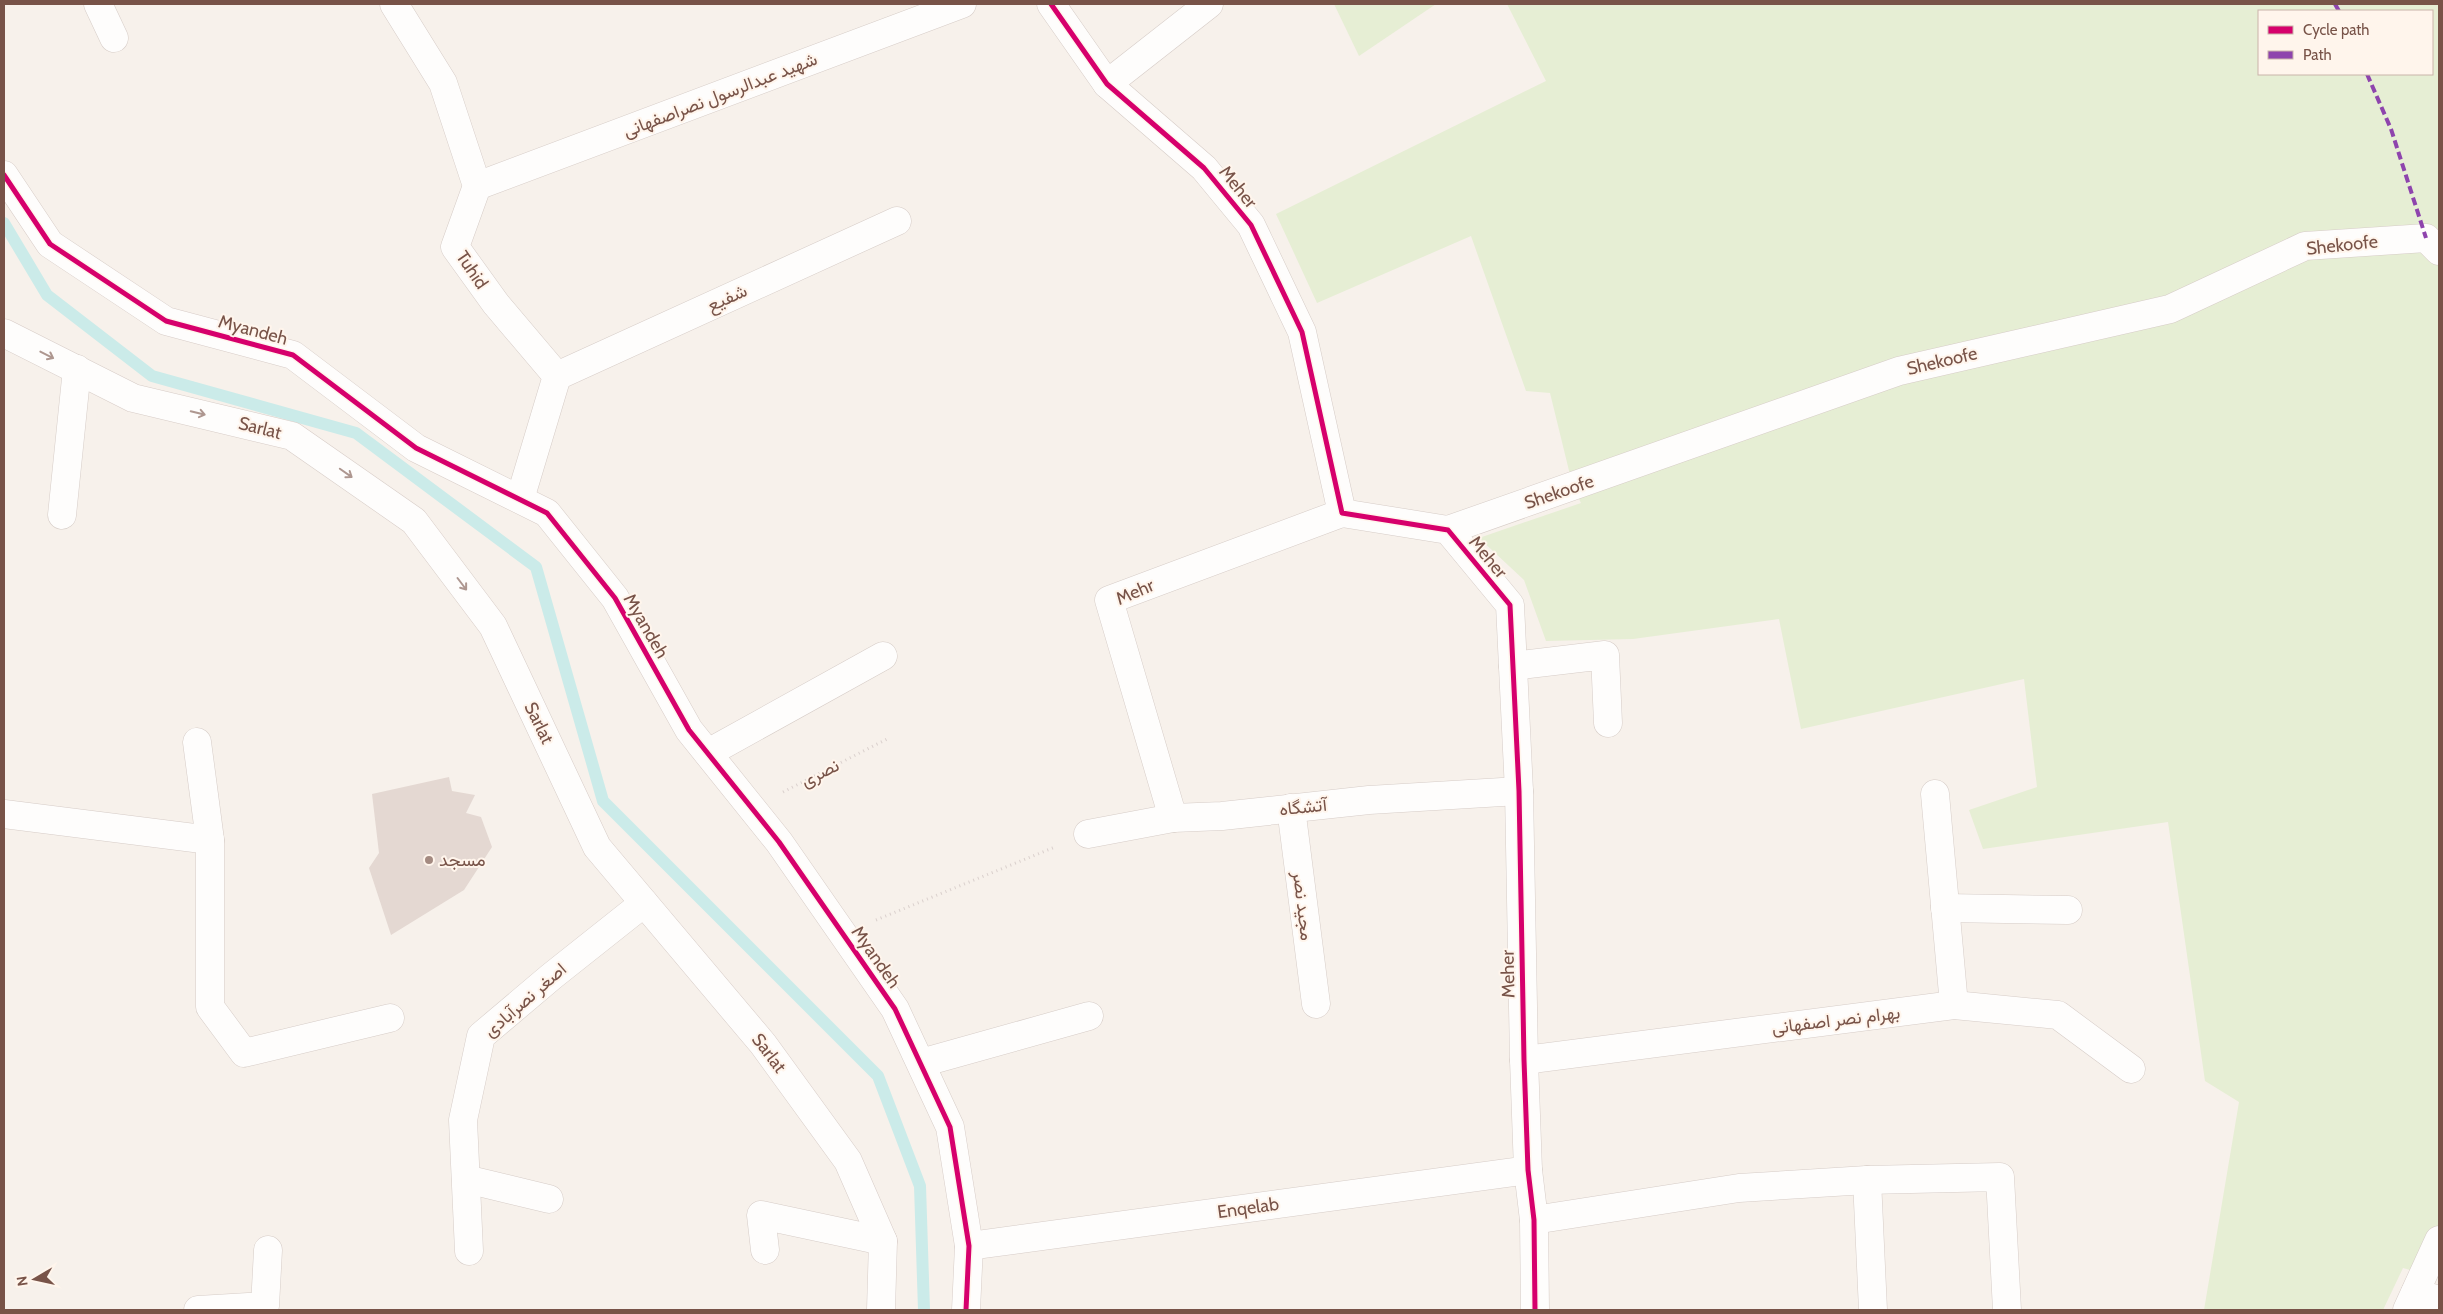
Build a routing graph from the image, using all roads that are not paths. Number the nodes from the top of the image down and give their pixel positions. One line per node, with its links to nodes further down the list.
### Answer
1 (98, 4): 6 (street)
2 (394, 4): 9 (street)
3 (962, 4): 9 (street, شهید عبدالرسول نصراصفهانی)
4 (1051, 4): 7 (street, Meher)
5 (1209, 4): 7 (street)
6 (114, 38)
7 (1107, 84): 16 (street, Meher)
8 (4, 175): 15 (street, Myandeh)
9 (477, 186): 14 (street, Tuhid)
10 (897, 221): 14 (street, شفیع)
11 (2439, 251): 18 (street, Shekoofe)
12 (4, 333): 13 (street, Sarlat, one-way to 13)
13 (77, 370): 17 (street); 31 (street, Sarlat, one-way to 31)
14 (557, 376): 15 (street)
15 (520, 499): 23 (street, Myandeh)
16 (1342, 513): 18 (street, Meher); 28 (street, Mehr)
17 (62, 515)
18 (1448, 530): 20 (street, Meher)
19 (883, 656): 23 (street)
20 (1512, 666): 21 (street); 24 (street, Meher)
21 (1608, 723)
22 (197, 742): 30 (street)
23 (708, 753): 39 (street, Myandeh)
24 (1520, 791): 26 (street, آتشگاه); 38 (street, Meher)
25 (1935, 794): 32 (street)
26 (1291, 808): 28 (street, آتشگاه); 34 (street, مجید نصر)
27 (4, 814): 30 (street)
28 (1173, 818): 29 (street, آتشگاه)
29 (1088, 834)
30 (210, 840): 37 (street)
31 (644, 903): 42 (street, اصغر نصرآبادی); 47 (street, Sarlat)
32 (1945, 908): 33 (street); 35 (street)
33 (2068, 910)
34 (1316, 1004)
35 (1954, 1005): 38 (street, بهرام نصر اصفهانی); 40 (street, بهرام نصر اصفهانی)
36 (1089, 1016): 39 (street)
37 (390, 1018)
38 (1524, 1060): 41 (street, Meher)
39 (921, 1063): 48 (street, Myandeh)
40 (2131, 1069)
41 (1528, 1170): 45 (street, Meher); 48 (street, Enqelab)
42 (466, 1179): 44 (street); 51 (street, اصغر نصرآبادی)
43 (1867, 1180): 45 (street); 57 (street); 58 (street)
44 (549, 1199)
45 (1534, 1220): 56 (street, Meher)
46 (2439, 1240): 52 (street)
47 (883, 1241): 50 (street); 54 (street, Sarlat)
48 (968, 1246): 55 (street, Myandeh)
49 (268, 1250): 53 (street)
50 (765, 1250)
51 (469, 1251)
52 (2421, 1301)
53 (198, 1310)
54 (881, 1310)
55 (966, 1310)
56 (1535, 1310)
57 (1873, 1310)
58 (2007, 1310)

